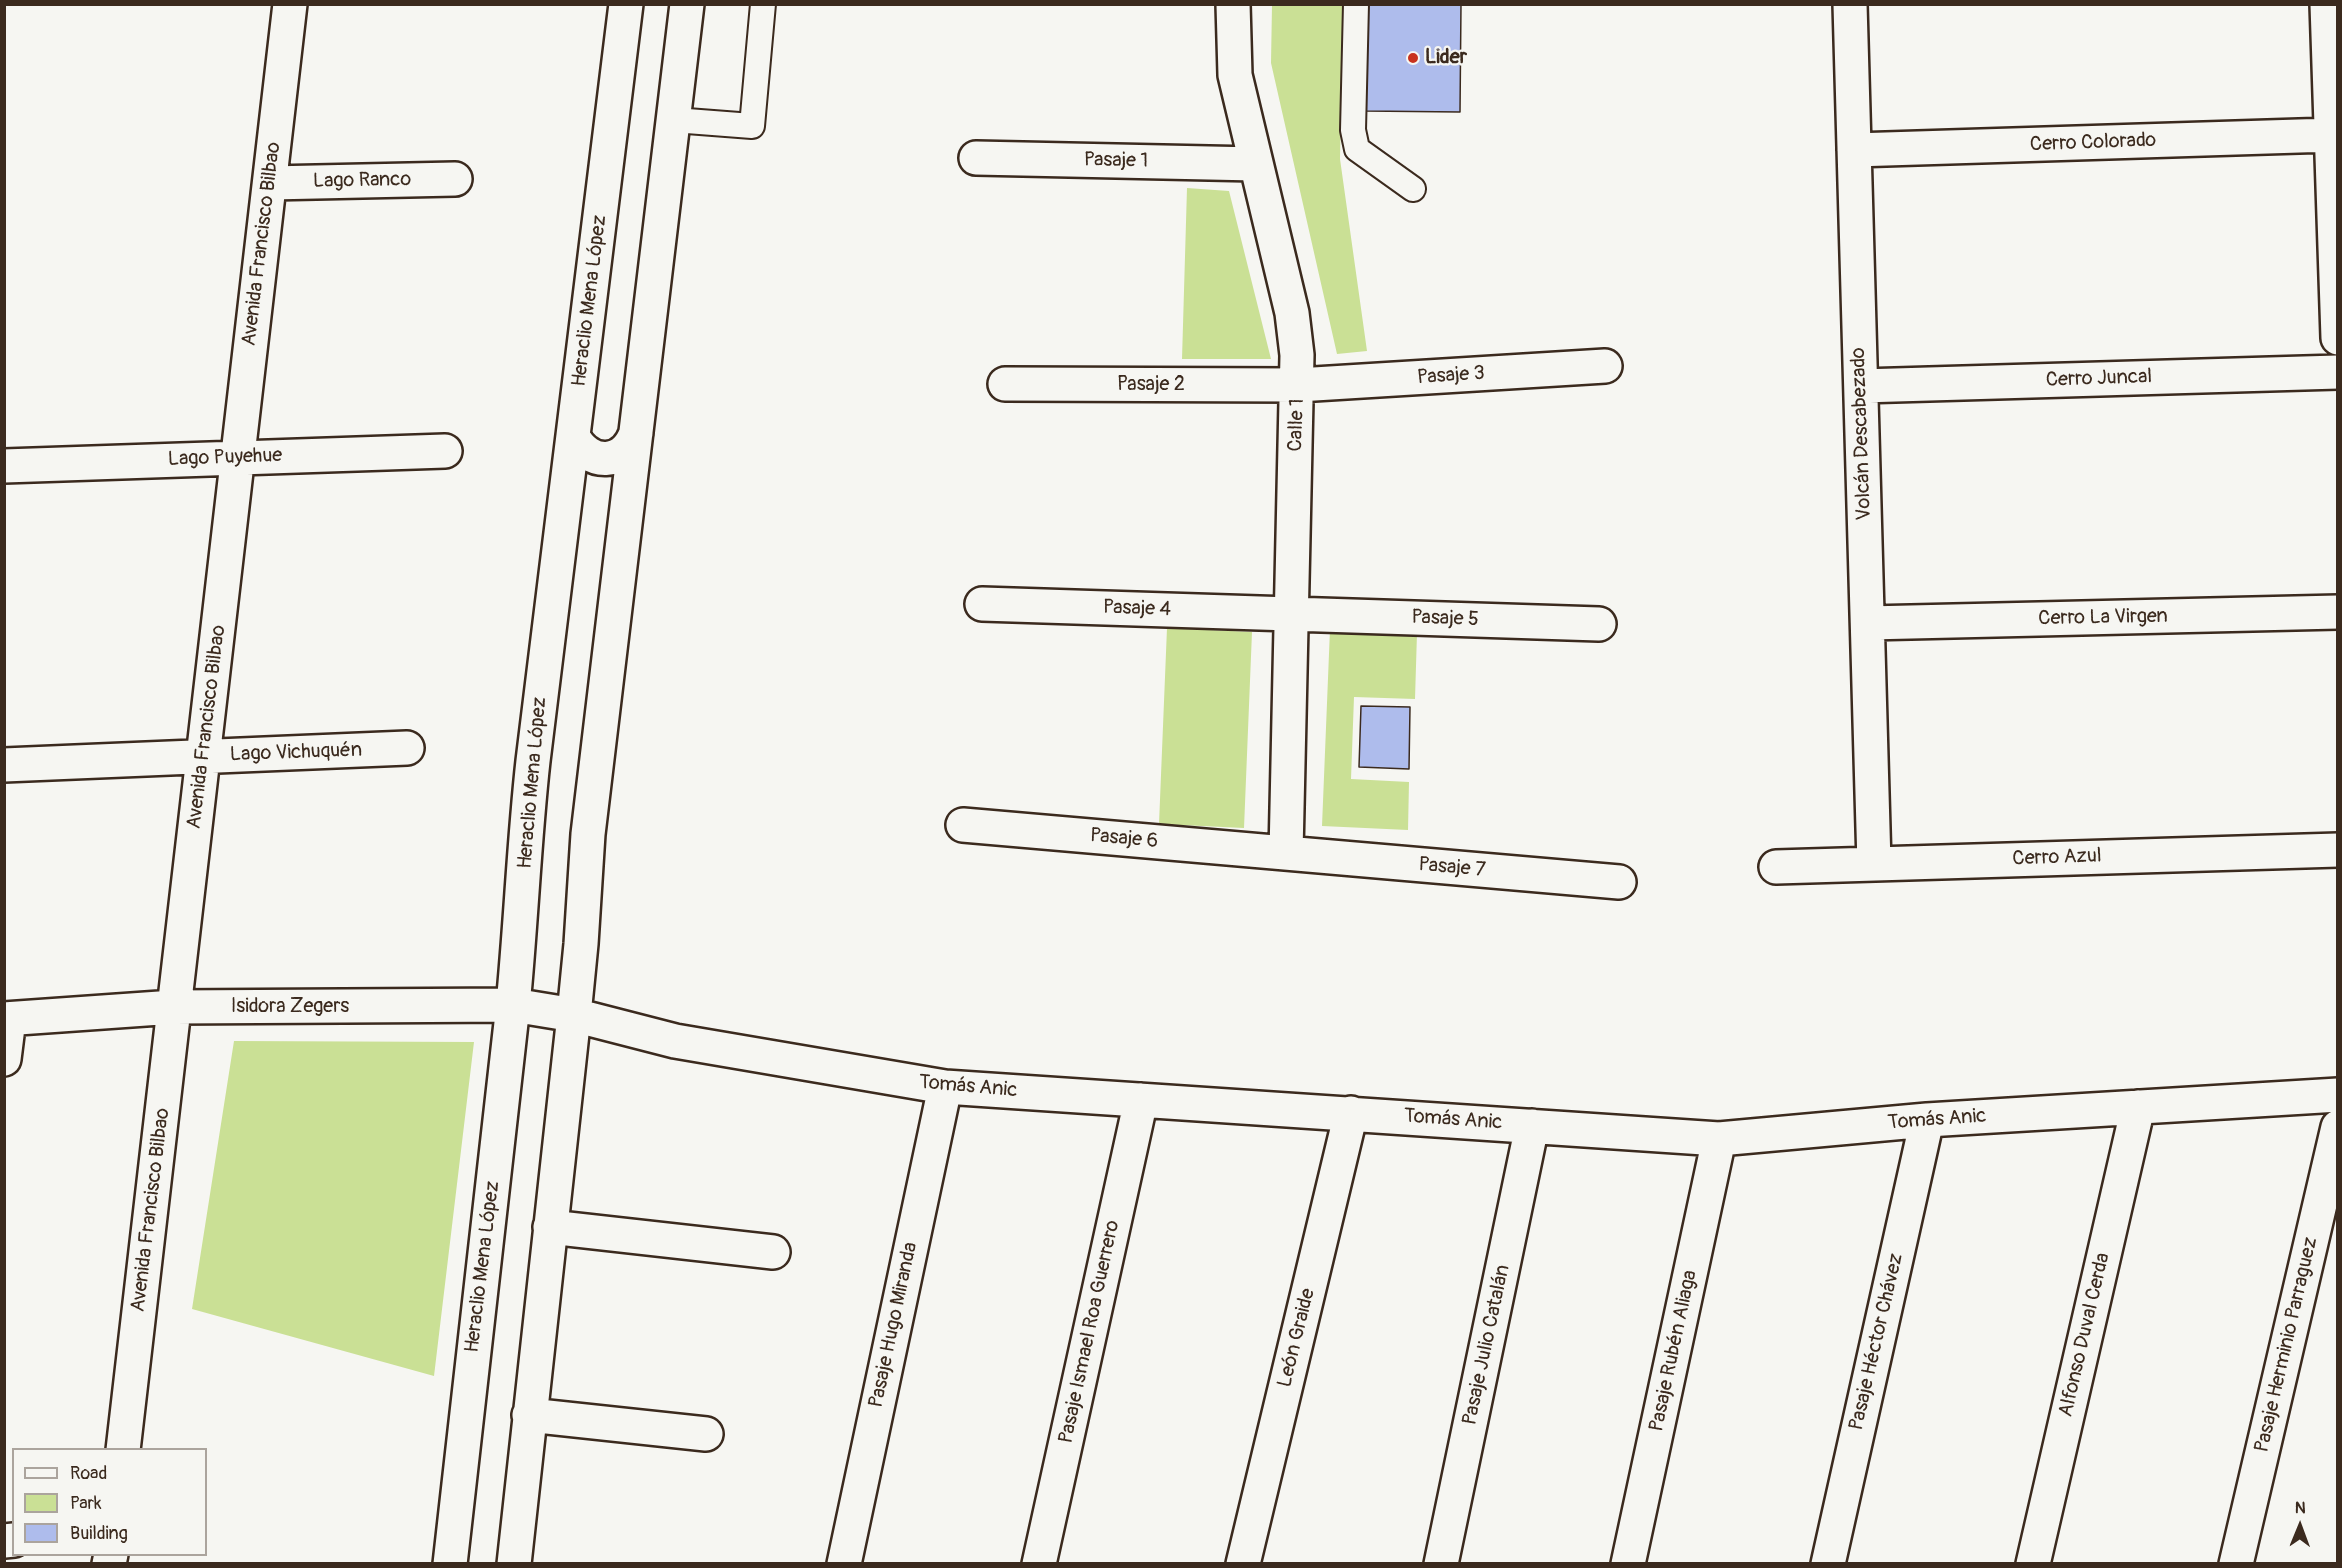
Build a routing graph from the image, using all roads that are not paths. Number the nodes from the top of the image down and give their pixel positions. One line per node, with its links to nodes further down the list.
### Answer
1 (290, 4): 15 (street, Avenida Francisco Bilbao)
2 (626, 4): 24 (street, Heraclio Mena López)
3 (687, 4): 9 (street)
4 (763, 4): 9 (lane)
5 (1233, 4): 13 (street, Calle 1)
6 (1356, 4): 16 (lane)
7 (1850, 4): 11 (street, Volcán Descabezado)
8 (2327, 4): 10 (street)
9 (674, 120): 23 (street)
10 (2331, 135): 11 (street, Cerro Colorado); 17 (street)
11 (1854, 150): 22 (street, Volcán Descabezado)
12 (976, 158): 13 (street, Pasaje 1)
13 (1256, 164): 21 (street, Calle 1)
14 (455, 179): 15 (street, Lago Ranco)
15 (270, 183): 26 (street, Avenida Francisco Bilbao)
16 (1413, 189)
17 (2337, 338)
18 (1605, 366): 21 (street, Pasaje 3)
19 (2337, 372): 22 (street, Cerro Juncal)
20 (1005, 384): 21 (street, Pasaje 2)
21 (1298, 385): 30 (street, Calle 1)
22 (1861, 386): 31 (street, Volcán Descabezado)
23 (636, 433): 24 (street); 44 (street)
24 (573, 436): 42 (street, Heraclio Mena López)
25 (445, 451): 26 (street, Lago Puyehue)
26 (238, 458): 27 (street, Lago Puyehue); 34 (street, Avenida Francisco Bilbao)
27 (4, 466)
28 (982, 604): 30 (street, Pasaje 4)
29 (2337, 612): 31 (street, Cerro La Virgen)
30 (1292, 615): 32 (street, Pasaje 5); 38 (street, Calle 1)
31 (1868, 623): 39 (street, Volcán Descabezado)
32 (1599, 624)
33 (407, 748): 34 (street, Lago Vichuquén)
34 (203, 756): 35 (street, Lago Vichuquén); 43 (street, Avenida Francisco Bilbao)
35 (4, 765)
36 (963, 825): 38 (street, Pasaje 6)
37 (2337, 850): 39 (street, Cerro Azul)
38 (1286, 854): 41 (street, Pasaje 7)
39 (1874, 864): 40 (street, Cerro Azul)
40 (1776, 867)
41 (1619, 882)
42 (513, 1005): 43 (street, Isidora Zegers); 44 (street, Isidora Zegers); 61 (street, Heraclio Mena López)
43 (174, 1007): 45 (street, Isidora Zegers); 60 (street, Avenida Francisco Bilbao)
44 (574, 1015): 47 (street, Tomás Anic); 56 (street)
45 (7, 1019): 46 (street)
46 (4, 1059)
47 (945, 1087): 49 (street, Tomás Anic); 63 (street, Pasaje Hugo Miranda)
48 (2337, 1095): 50 (street, Tomás Anic)
49 (1141, 1100): 51 (street, Tomás Anic); 64 (street, Pasaje Ismael Roa Guerrero)
50 (2138, 1107): 52 (street, Tomás Anic); 69 (street, Alfonso Duval Cerda)
51 (1351, 1113): 53 (street, Tomás Anic); 65 (street, León Graide)
52 (1927, 1120): 55 (street, Tomás Anic); 68 (street, Pasaje Héctor Chávez)
53 (1532, 1126): 55 (street, Tomás Anic); 66 (street, Pasaje Julio Catalán)
54 (2337, 1128): 70 (street, Pasaje Herminio Parraguez)
55 (1719, 1139): 67 (street, Pasaje Rubén Aliaga)
56 (550, 1227): 57 (street); 58 (street)
57 (773, 1252)
58 (529, 1415): 59 (street); 62 (street)
59 (706, 1434)
60 (123, 1448)
61 (450, 1563)
62 (514, 1563)
63 (844, 1563)
64 (1039, 1563)
65 (1243, 1563)
66 (1441, 1563)
67 (1628, 1563)
68 (1828, 1563)
69 (2033, 1563)
70 (2236, 1563)

